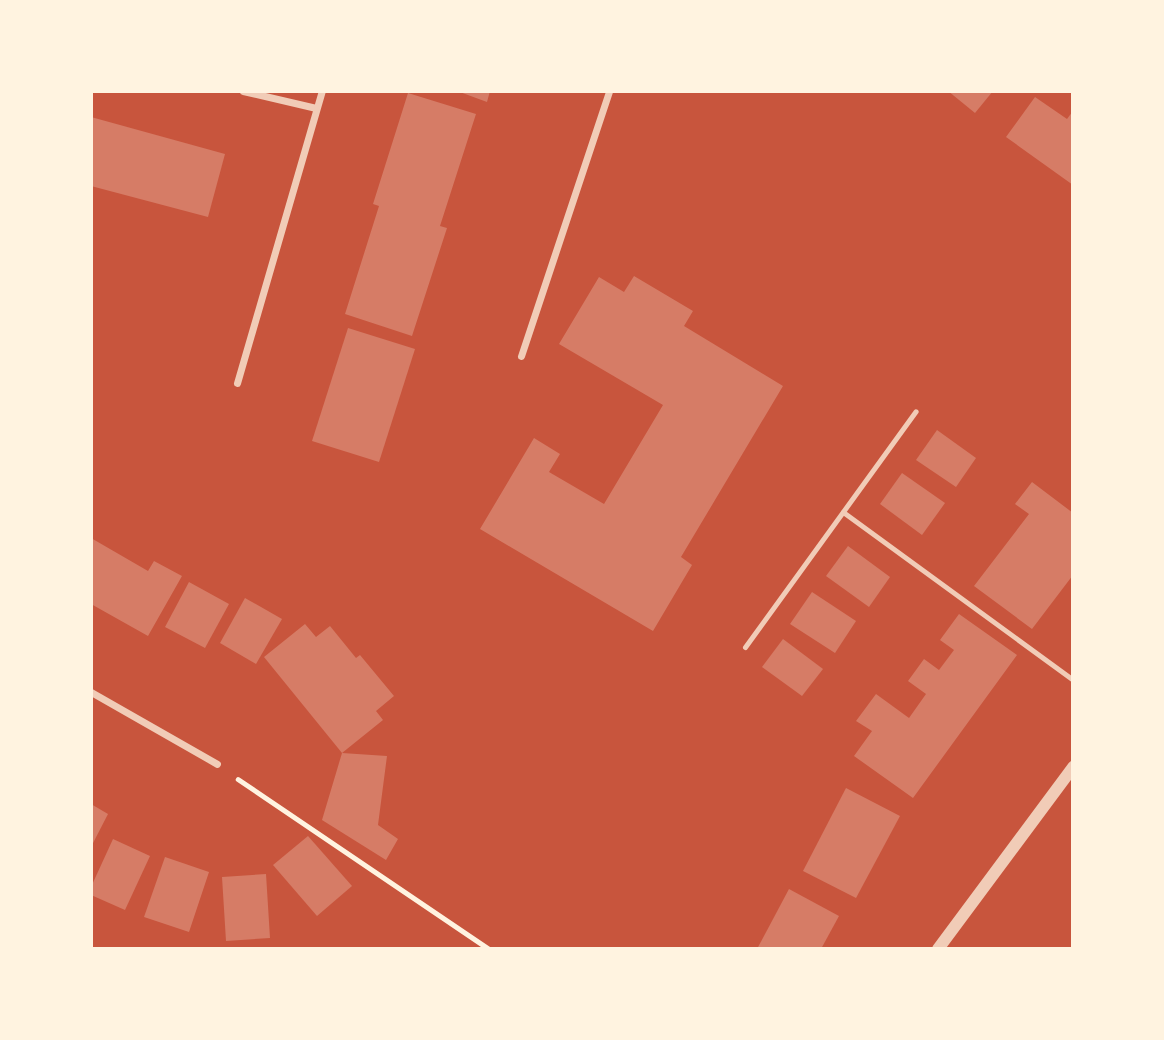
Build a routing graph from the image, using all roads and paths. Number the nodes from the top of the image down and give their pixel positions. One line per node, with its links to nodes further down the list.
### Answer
1 (243, 91): 4 (street)
2 (322, 91): 4 (street)
3 (609, 91): 5 (street)
4 (316, 108): 6 (street)
5 (521, 356)
6 (237, 383)
7 (916, 411): 8 (lane)
8 (842, 512): 9 (lane); 10 (lane)
9 (745, 647)
10 (1073, 680)
11 (91, 692): 12 (street)
12 (217, 764): 14 (path)
13 (1073, 767): 15 (street)
14 (489, 949)
15 (938, 949)

